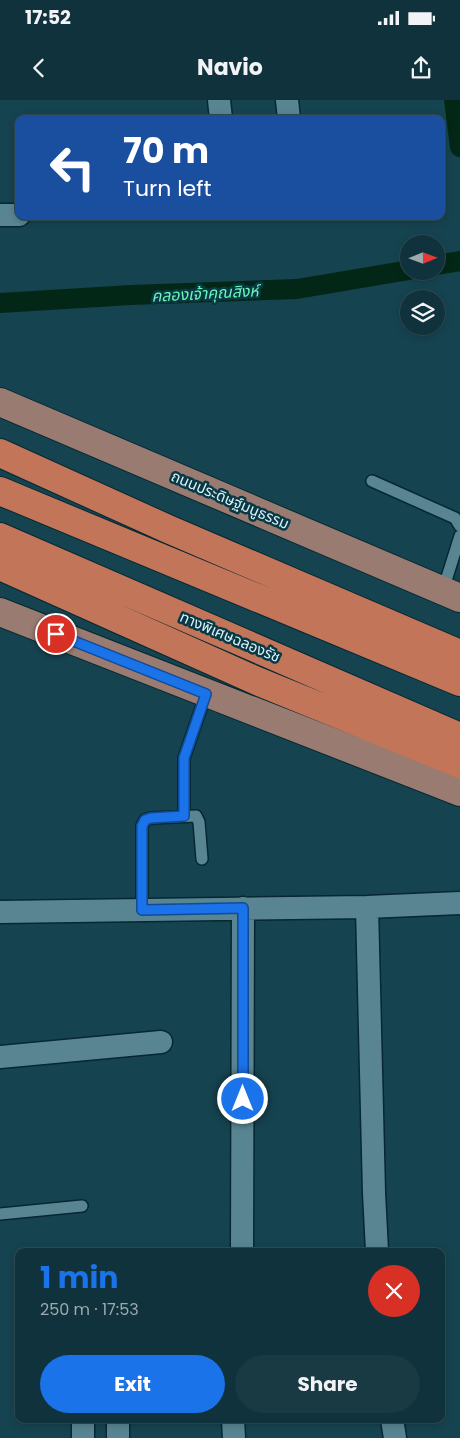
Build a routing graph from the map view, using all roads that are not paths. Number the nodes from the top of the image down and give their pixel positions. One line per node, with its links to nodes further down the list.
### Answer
1 (219, 100): 3 (street)
2 (287, 100): 4 (street)
3 (221, 115)
4 (289, 115)
5 (0, 215): 6 (street)
6 (15, 215)
7 (0, 402): 15 (main road, ถนนประดิษฐ์มนูธรรม)
8 (0, 453): 17 (highway)
9 (372, 482): 11 (lane)
10 (0, 491): 18 (highway)
11 (460, 526)
12 (460, 536): 15 (lane)
13 (0, 537): 20 (highway, ทางพิเศษฉลองรัช)
14 (0, 566): 21 (highway)
15 (451, 594)
16 (0, 612): 19 (main road)
17 (460, 654)
18 (460, 682)
19 (206, 694): 22 (main road); 23 (lane)
20 (460, 737)
21 (460, 764)
22 (460, 792)
23 (184, 816): 24 (lane); 28 (lane)
24 (202, 858)
25 (460, 903): 26 (street)
26 (367, 907): 27 (street); 35 (street)
27 (243, 908): 28 (street); 34 (street)
28 (142, 910): 29 (street)
29 (0, 912)
30 (161, 1042): 31 (street)
31 (0, 1057)
32 (82, 1206): 33 (lane)
33 (0, 1214)
34 (242, 1248)
35 (377, 1248)
36 (82, 1423): 40 (street)
37 (118, 1423): 41 (street)
38 (234, 1423): 42 (street)
39 (393, 1423): 43 (street)
40 (83, 1438)
41 (118, 1438)
42 (234, 1438)
43 (395, 1438)

